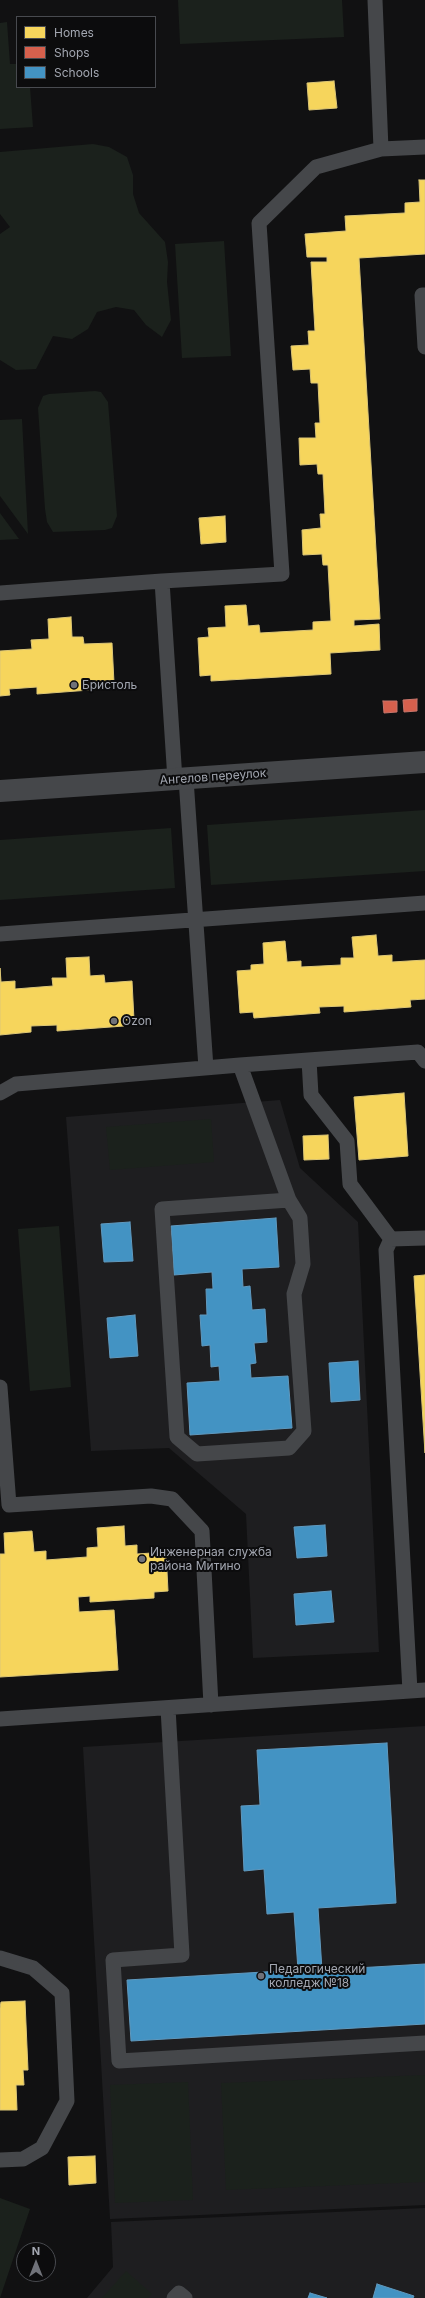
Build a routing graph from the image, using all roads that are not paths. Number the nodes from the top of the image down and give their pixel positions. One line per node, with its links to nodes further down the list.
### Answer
1 (374, 0): 3 (lane)
2 (425, 147): 3 (lane)
3 (381, 149): 6 (lane)
4 (425, 295): 5 (lane)
5 (425, 347)
6 (162, 581): 7 (lane); 9 (lane)
7 (0, 593)
8 (425, 762): 9 (street, Ангелов переулок)
9 (180, 779): 10 (street, Ангелов переулок); 12 (lane)
10 (0, 791)
11 (425, 903): 12 (lane)
12 (196, 920): 13 (lane); 17 (lane)
13 (0, 934)
14 (309, 1060): 15 (lane); 16 (lane); 21 (lane)
15 (425, 1061)
16 (240, 1065): 17 (lane); 19 (lane)
17 (206, 1068): 18 (lane)
18 (0, 1093)
19 (289, 1200): 19 (lane)
20 (425, 1238): 21 (lane)
21 (391, 1239): 25 (lane)
22 (0, 1387): 23 (lane)
23 (4, 1505): 26 (lane)
24 (425, 1690): 25 (lane)
25 (410, 1691): 26 (lane)
26 (210, 1705): 27 (lane)
27 (168, 1708): 28 (lane); 30 (lane)
28 (0, 1719)
29 (0, 1958): 31 (lane)
30 (425, 2043)
31 (0, 2160)
32 (174, 2298): 33 (lane)
33 (185, 2298)

